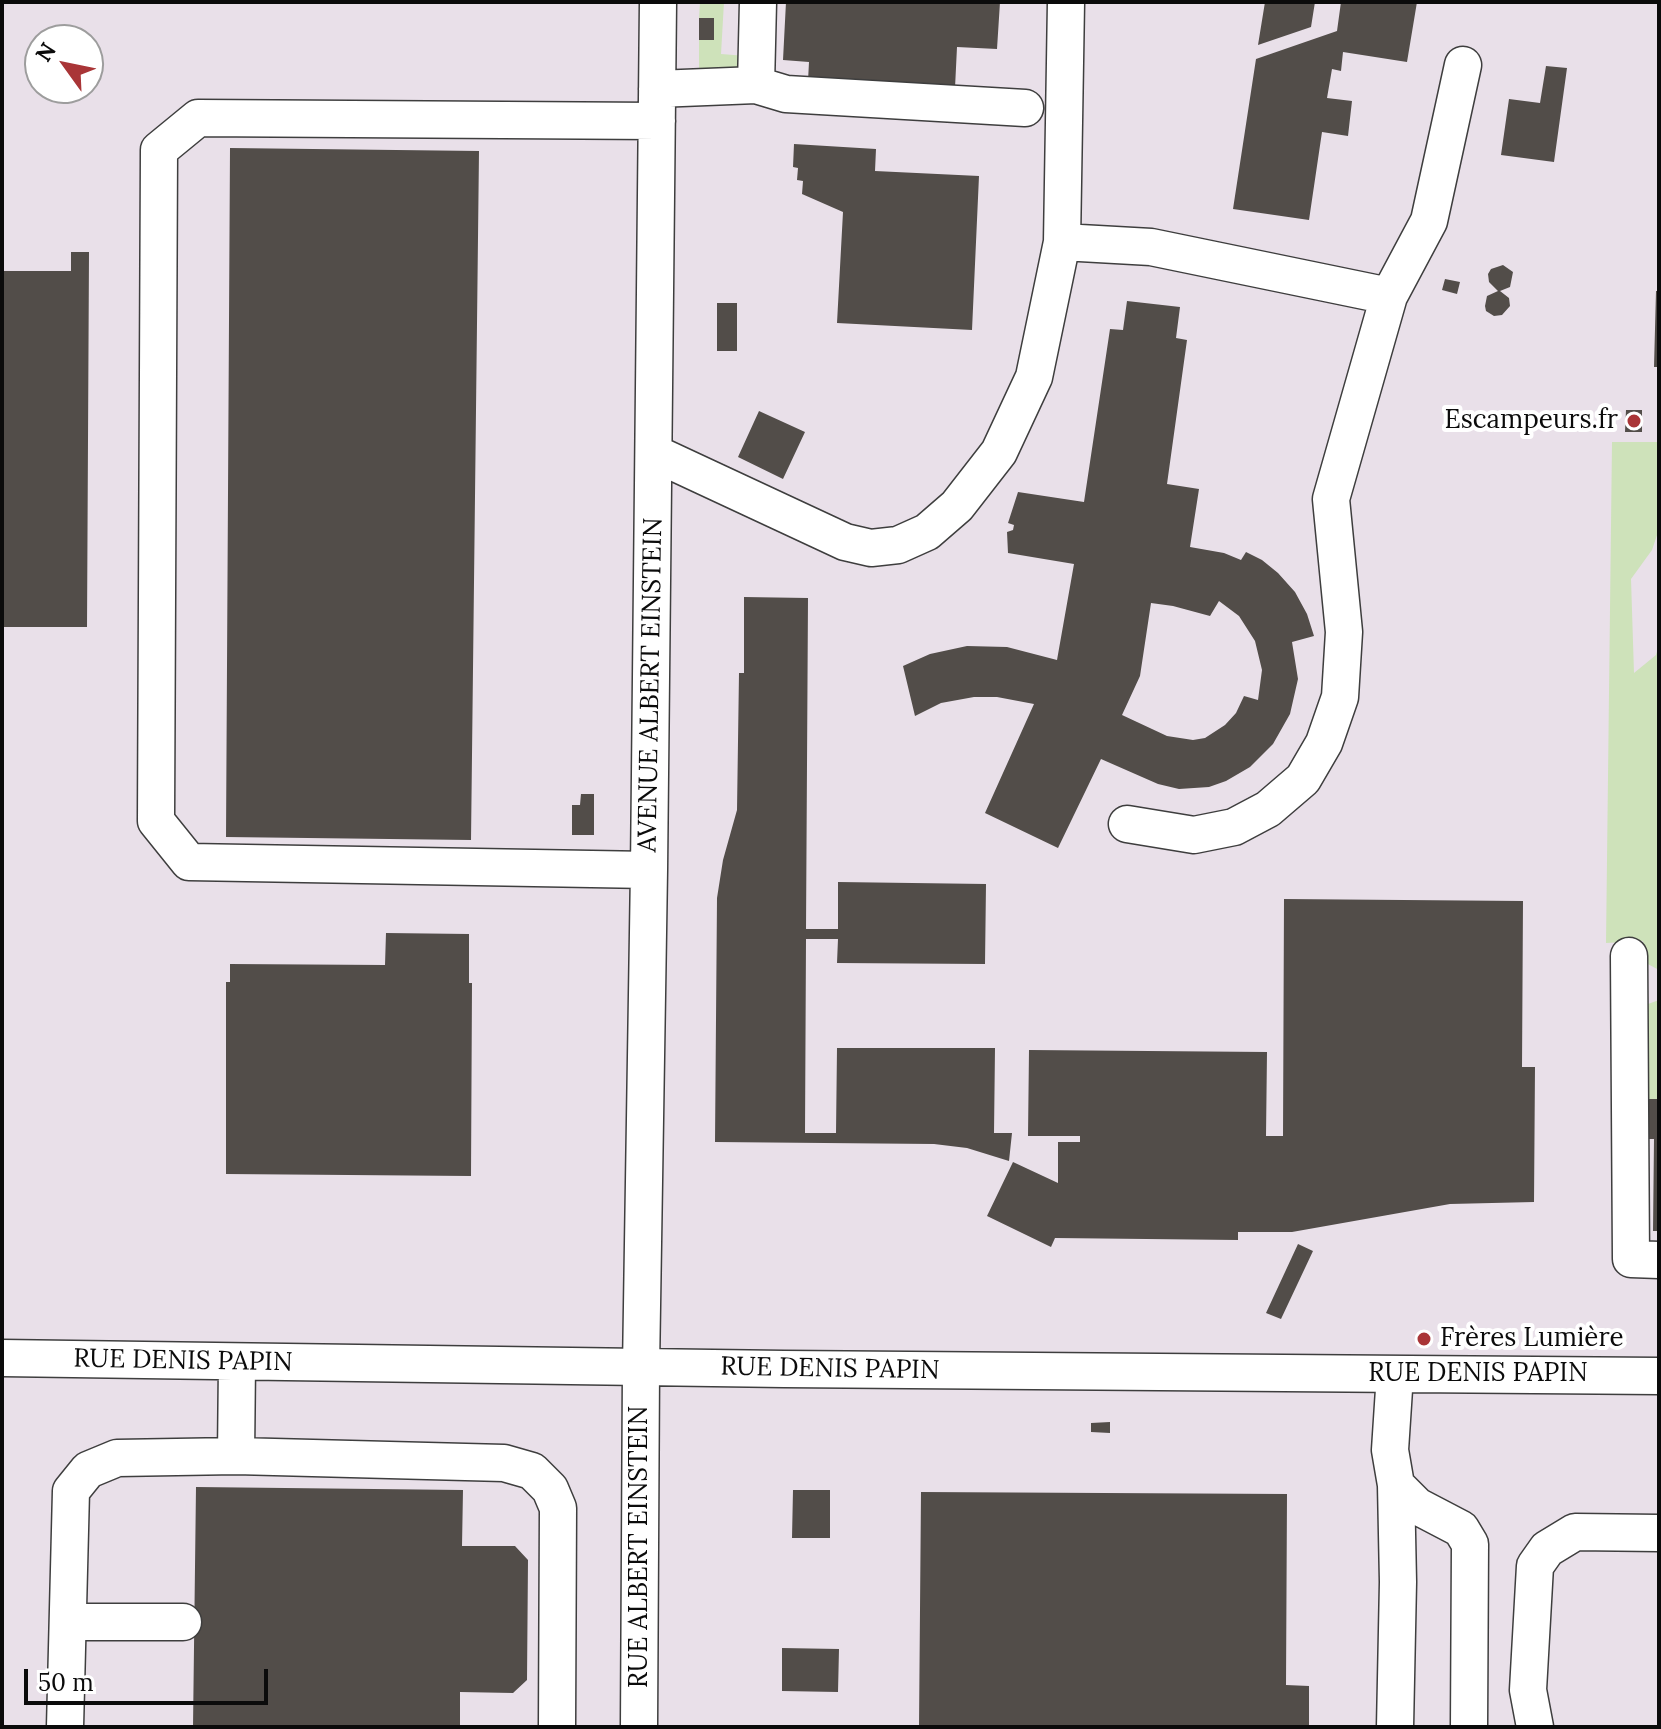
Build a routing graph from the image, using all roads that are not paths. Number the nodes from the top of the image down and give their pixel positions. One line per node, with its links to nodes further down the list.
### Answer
1 (658, 2): 6 (street, AVENUE ALBERT EINSTEIN)
2 (758, 2): 5 (street)
3 (1066, 2): 8 (street)
4 (1463, 65): 9 (street)
5 (756, 85): 6 (street); 7 (street)
6 (657, 105): 10 (street, AVENUE ALBERT EINSTEIN); 12 (street)
7 (1025, 108)
8 (1062, 242): 9 (street); 10 (street)
9 (1389, 296): 11 (street)
10 (654, 453): 12 (street, AVENUE ALBERT EINSTEIN)
11 (1127, 824)
12 (649, 870): 17 (street, AVENUE ALBERT EINSTEIN)
13 (1639, 977): 14 (street)
14 (1659, 1260)
15 (2, 1358): 16 (street, RUE DENIS PAPIN)
16 (237, 1363): 17 (street, RUE DENIS PAPIN); 20 (street)
17 (641, 1368): 18 (street, RUE DENIS PAPIN); 27 (street, RUE ALBERT EINSTEIN)
18 (1395, 1374): 19 (street, RUE DENIS PAPIN); 21 (street)
19 (1659, 1376)
20 (236, 1456): 23 (street); 26 (street)
21 (1396, 1485): 28 (street); 29 (street)
22 (1659, 1533): 30 (street)
23 (68, 1622): 24 (street); 25 (street)
24 (183, 1622)
25 (65, 1727)
26 (557, 1727)
27 (639, 1727)
28 (1395, 1727)
29 (1469, 1727)
30 (1535, 1727)

